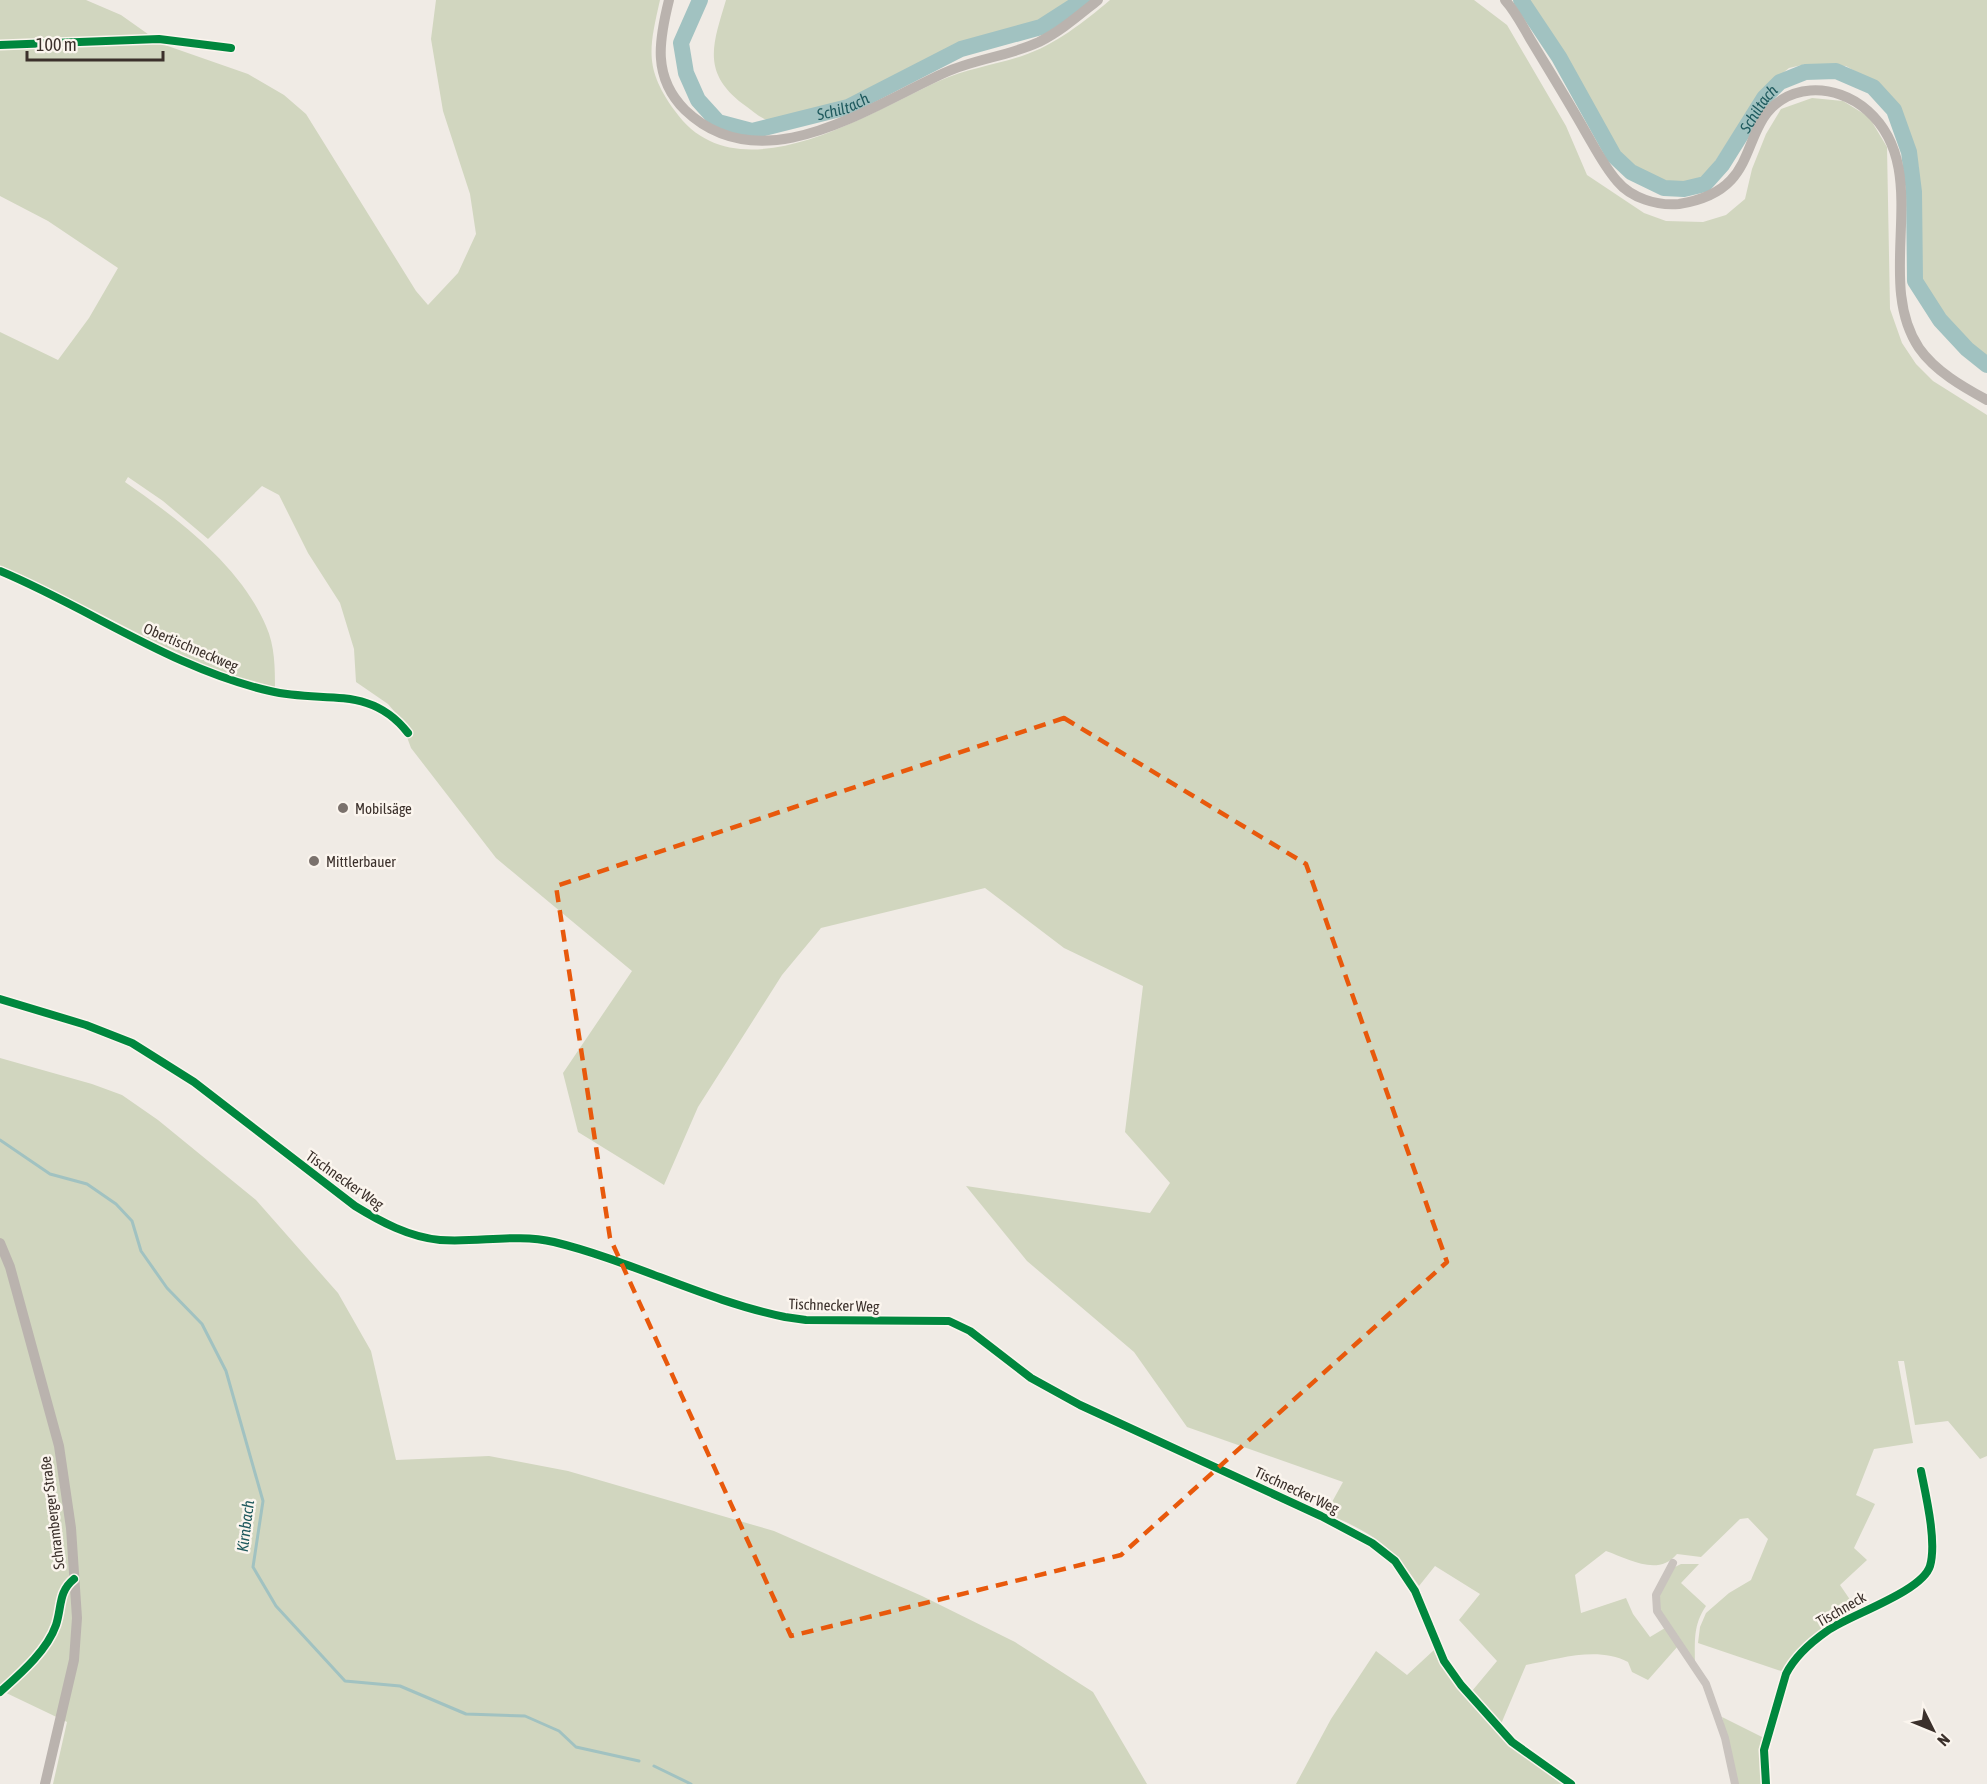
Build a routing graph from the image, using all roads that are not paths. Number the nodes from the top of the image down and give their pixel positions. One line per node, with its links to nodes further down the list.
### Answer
1 (669, 0): 2 (main road)
2 (1098, 0)
3 (1505, 0): 6 (main road)
4 (0, 45): 5 (street)
5 (231, 48)
6 (1987, 400)
7 (0, 571): 8 (street, Obertischneckweg)
8 (408, 734)
9 (0, 999): 16 (street, Tischnecker Weg)
10 (0, 1243): 13 (main road, Schramberger Straße)
11 (1921, 1471): 18 (street, Tischneck)
12 (1673, 1563): 17 (street)
13 (74, 1579): 14 (street); 15 (main road, Schramberger Straße)
14 (0, 1692)
15 (45, 1784)
16 (1571, 1784)
17 (1734, 1784)
18 (1766, 1784)

